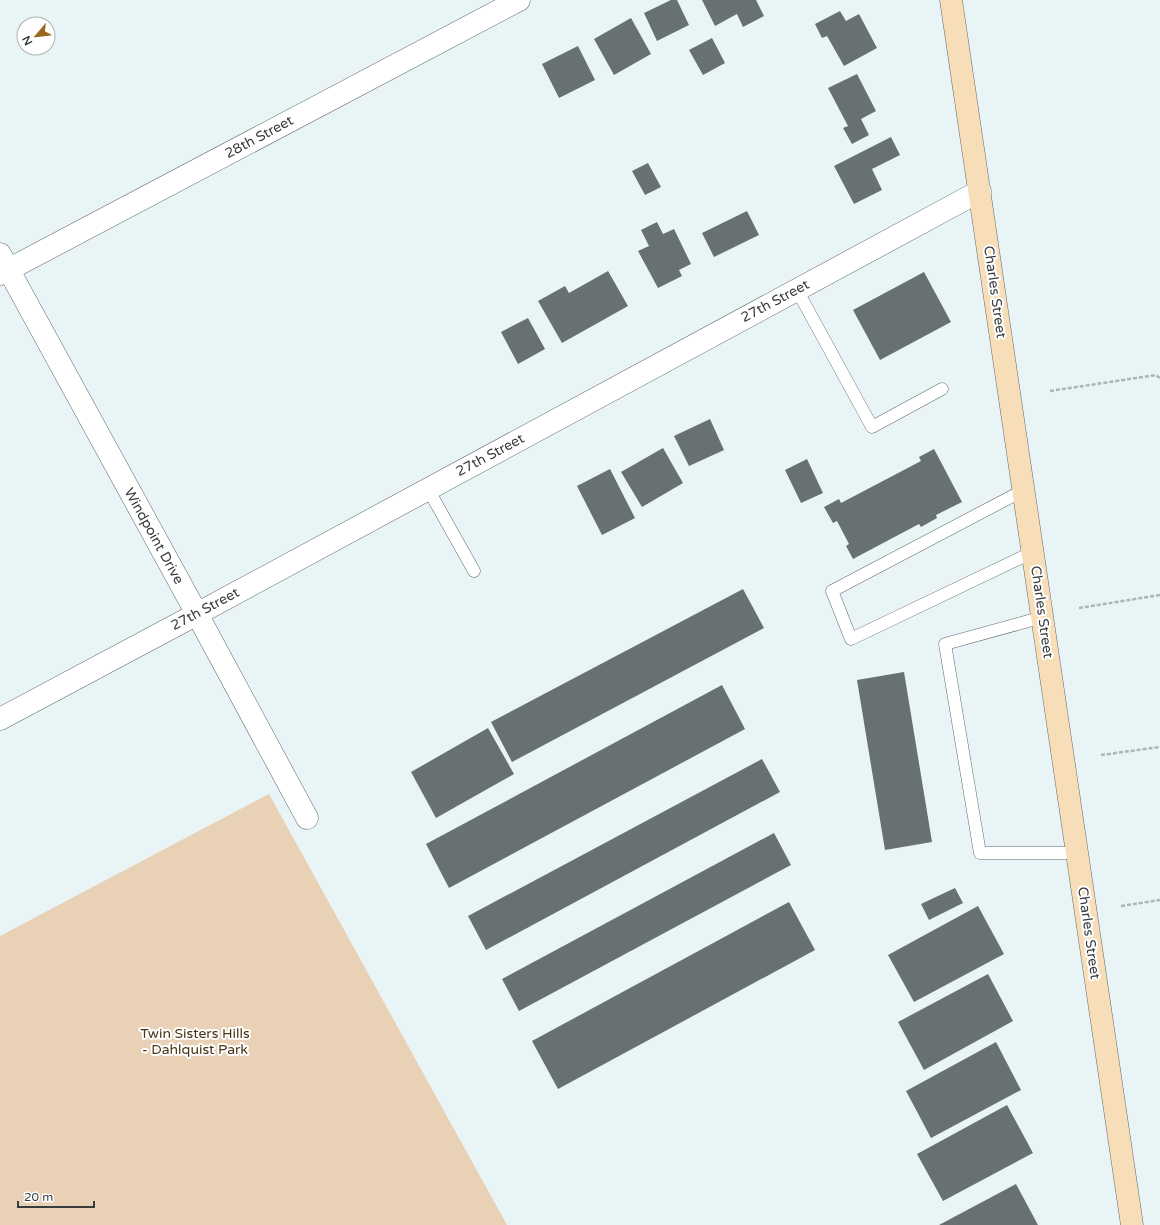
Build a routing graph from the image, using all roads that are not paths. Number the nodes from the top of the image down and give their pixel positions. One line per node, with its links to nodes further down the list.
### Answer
1 (519, 0): 4 (street, 28th Street)
2 (951, 0): 3 (main road, Charles Street)
3 (980, 191): 5 (street, 27th Street); 8 (main road, Charles Street)
4 (3, 266): 11 (street, Windpoint Drive)
5 (797, 290): 6 (lane); 7 (street, 27th Street)
6 (942, 389)
7 (428, 489): 10 (lane); 11 (street, 27th Street)
8 (1024, 490): 9 (main road, Charles Street); 9 (lane)
9 (1033, 552): 12 (main road, Charles Street)
10 (474, 571)
11 (197, 614): 13 (street, 27th Street); 14 (street, Windpoint Drive)
12 (1042, 617): 15 (main road, Charles Street); 15 (lane)
13 (0, 719)
14 (307, 818)
15 (1078, 853): 16 (main road, Charles Street)
16 (1132, 1225)

